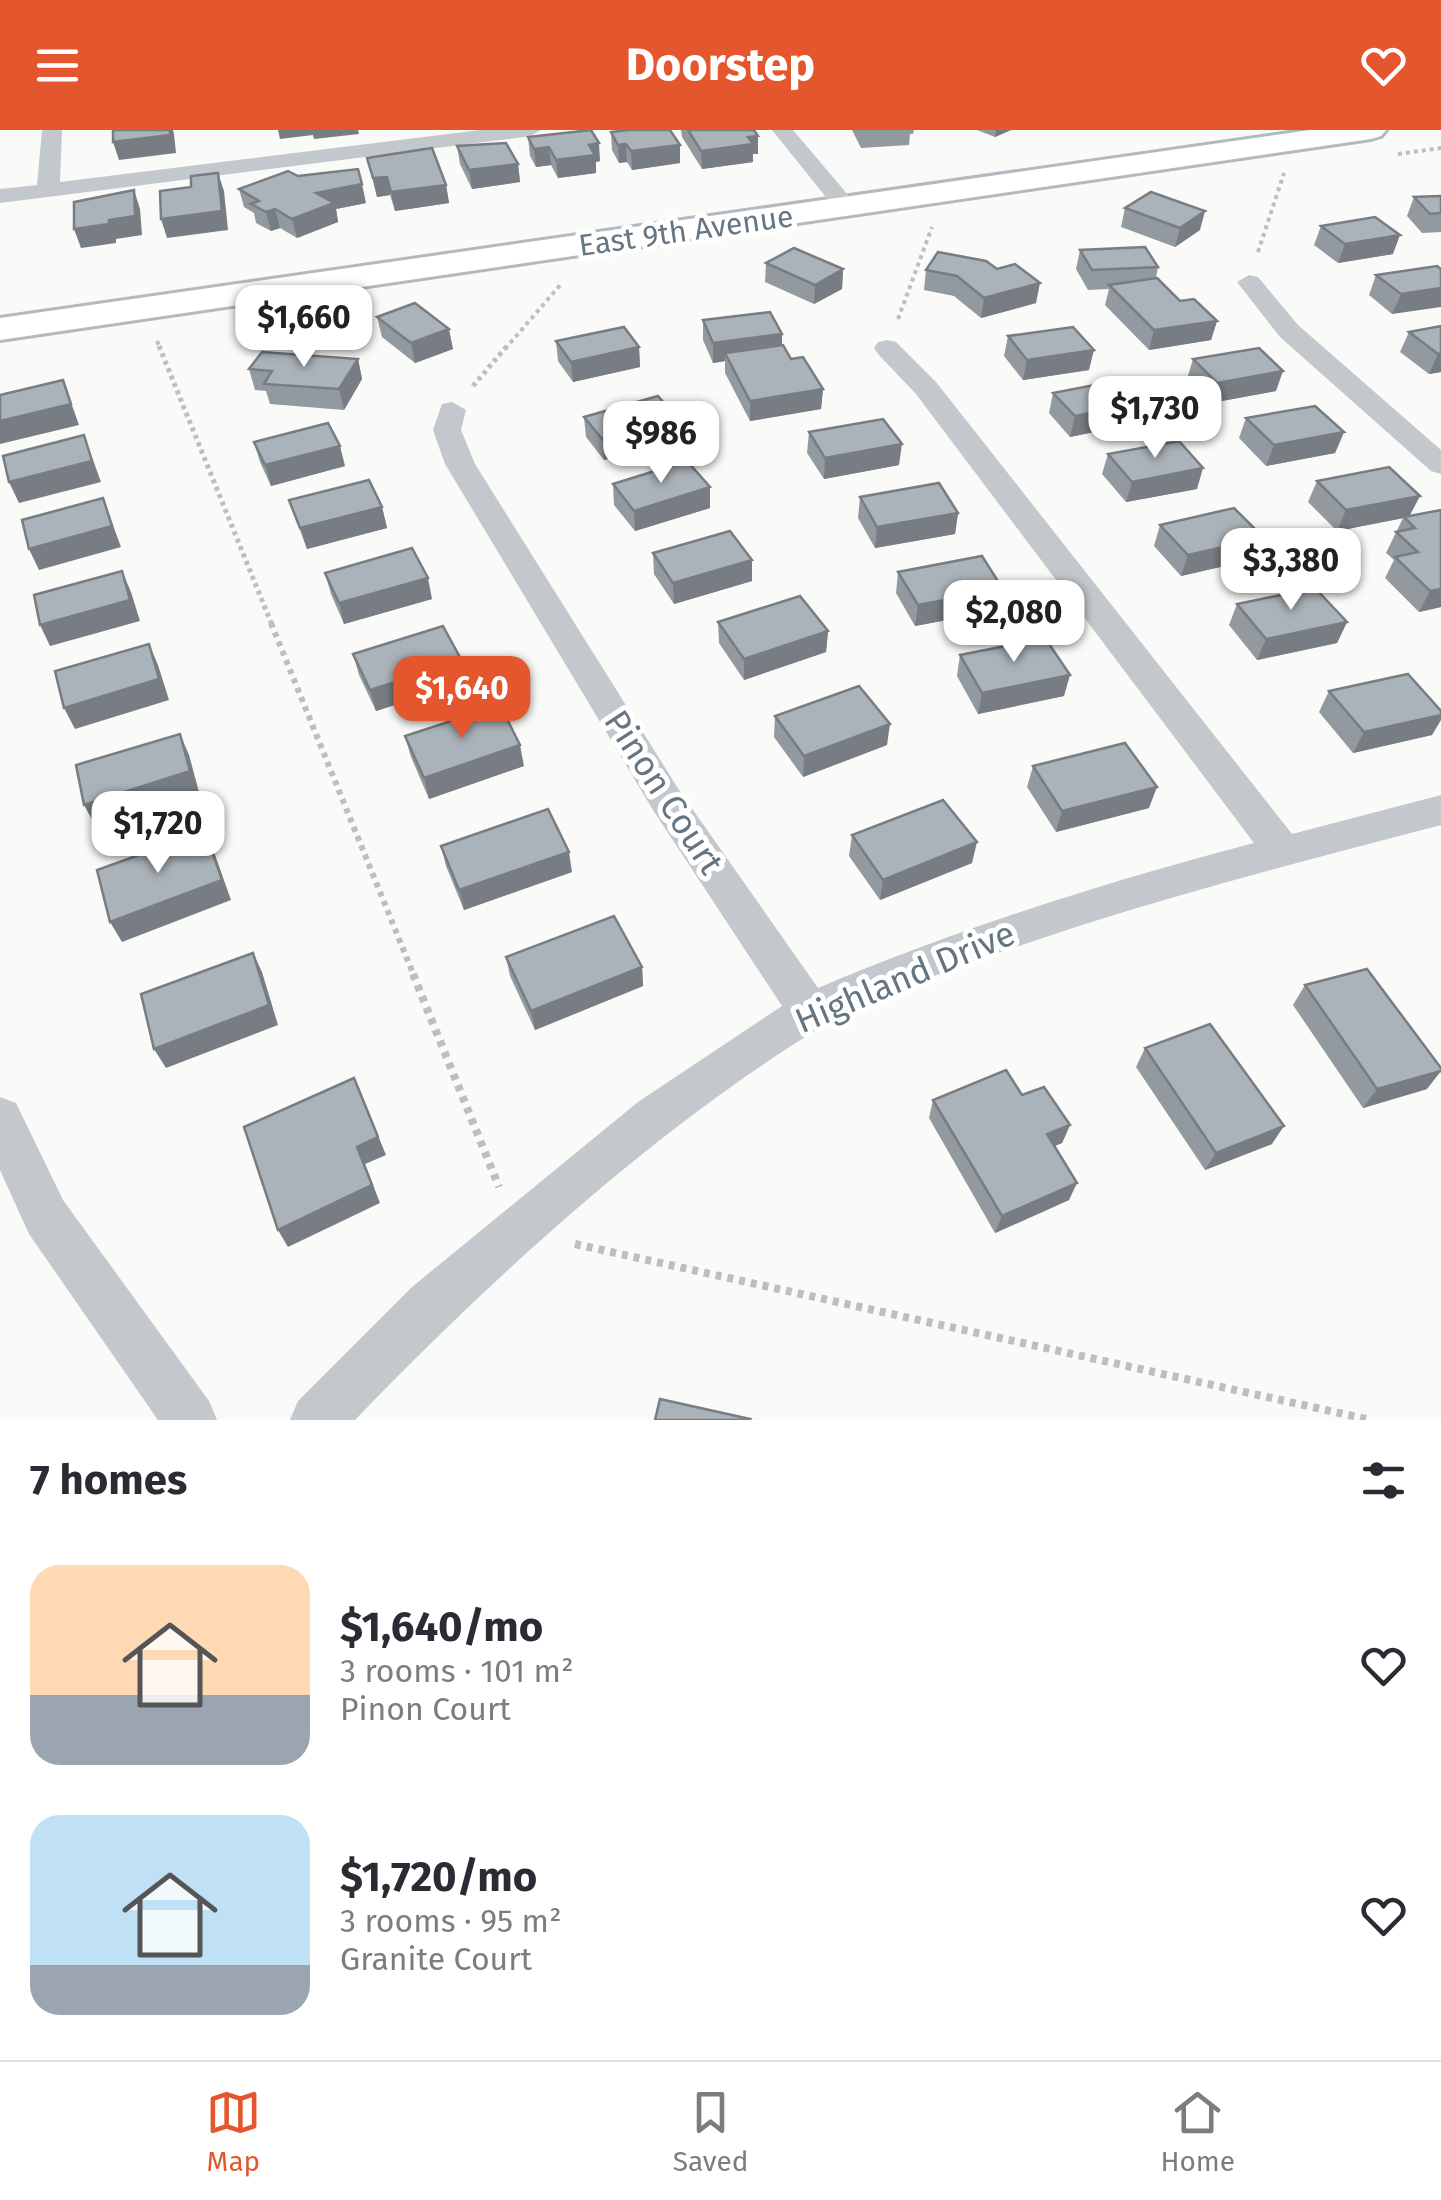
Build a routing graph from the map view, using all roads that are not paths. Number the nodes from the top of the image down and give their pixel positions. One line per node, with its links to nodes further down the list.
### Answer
1 (52, 130): 6 (street)
2 (531, 130): 5 (street)
3 (782, 130): 8 (street)
4 (1371, 130): 8 (main road, East 9th Avenue)
5 (421, 137): 6 (street)
6 (48, 190): 7 (street)
7 (0, 196)
8 (846, 207): 10 (main road, East 9th Avenue)
9 (1249, 282): 13 (street)
10 (0, 328)
11 (887, 348): 15 (street)
12 (452, 410): 16 (street, Pinon Court)
13 (1441, 465)
14 (1441, 810): 15 (street, Highland Drive)
15 (1284, 852): 16 (street, Highland Drive)
16 (810, 1011): 19 (street, Highland Drive)
17 (0, 1118): 18 (street)
18 (190, 1420)
19 (317, 1420)

